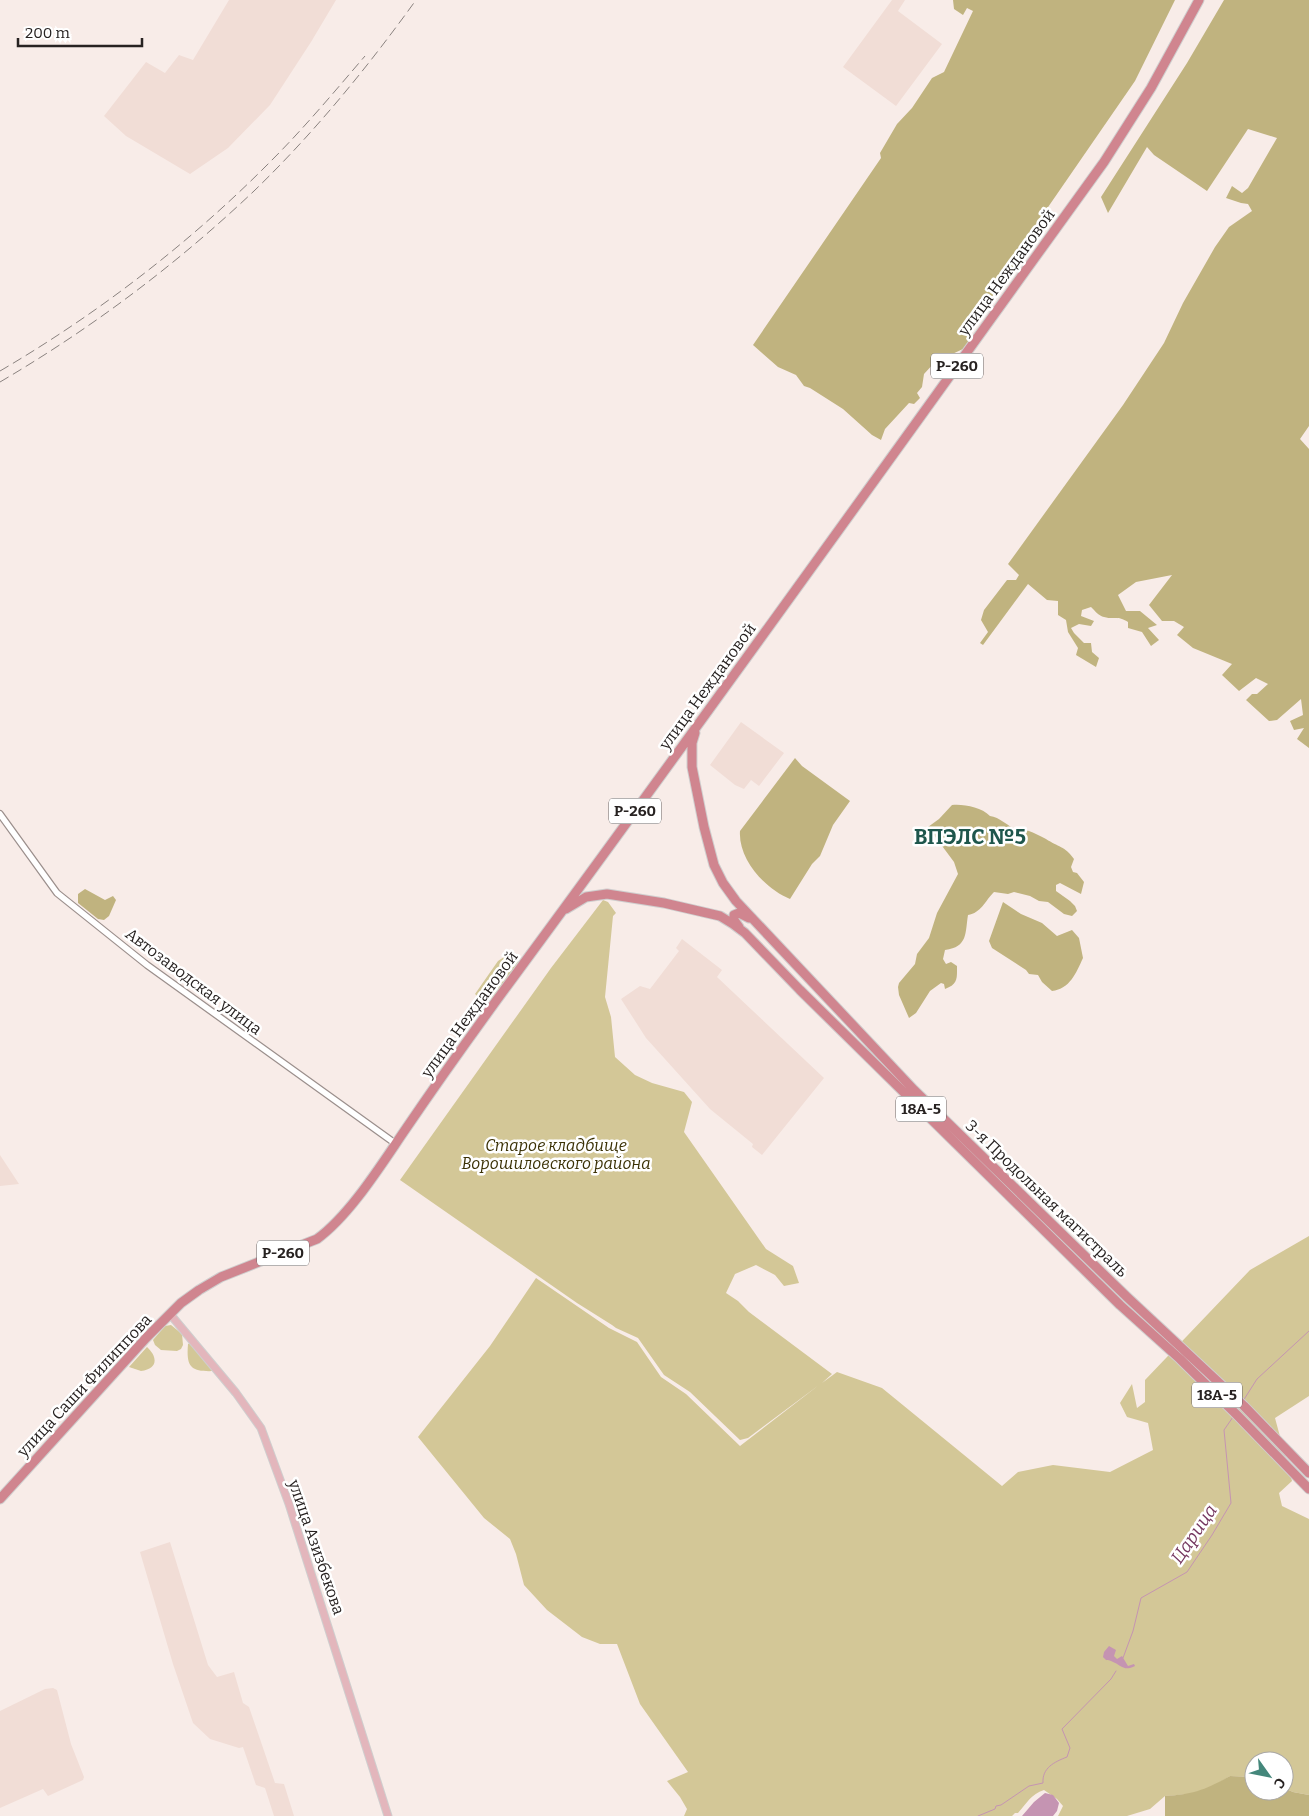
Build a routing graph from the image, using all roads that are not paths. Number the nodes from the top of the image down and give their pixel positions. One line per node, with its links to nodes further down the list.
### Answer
1 (1199, 0): 2 (highway, улица Неждановой / Р-260)
2 (700, 722): 3 (highway, улица Неждановой / Р-260); 4 (highway, 3-я Продольная магистраль / 18А-5)
3 (676, 755): 4 (highway); 6 (highway, улица Неждановой / Р-260)
4 (692, 767): 8 (highway, 3-я Продольная магистраль / 18А-5)
5 (0, 814): 13 (street, Автозаводская улица)
6 (585, 879): 7 (highway); 9 (highway, улица Неждановой / Р-260)
7 (597, 894): 9 (highway); 10 (highway, 3-я Продольная магистраль / 18А-5)
8 (736, 901): 10 (highway); 11 (highway, 3-я Продольная магистраль / 18А-5)
9 (560, 913): 13 (highway, улица Неждановой / Р-260)
10 (720, 916): 12 (highway, 3-я Продольная магистраль / 18А-5)
11 (756, 922): 12 (highway); 15 (highway, 3-я Продольная магистраль / 18А-5)
12 (745, 933): 17 (highway, 3-я Продольная магистраль / 18А-5)
13 (396, 1144): 14 (highway, улица Неждановой / Р-260)
14 (170, 1314): 16 (highway, улица Саши Филиппова / Р-260); 20 (main road, улица Азизбекова)
15 (1309, 1473)
16 (9, 1488): 18 (highway, Р-260); 19 (highway, улица Саши Филиппова / Р-260)
17 (1309, 1489)
18 (0, 1494)
19 (0, 1499)
20 (388, 1816)

